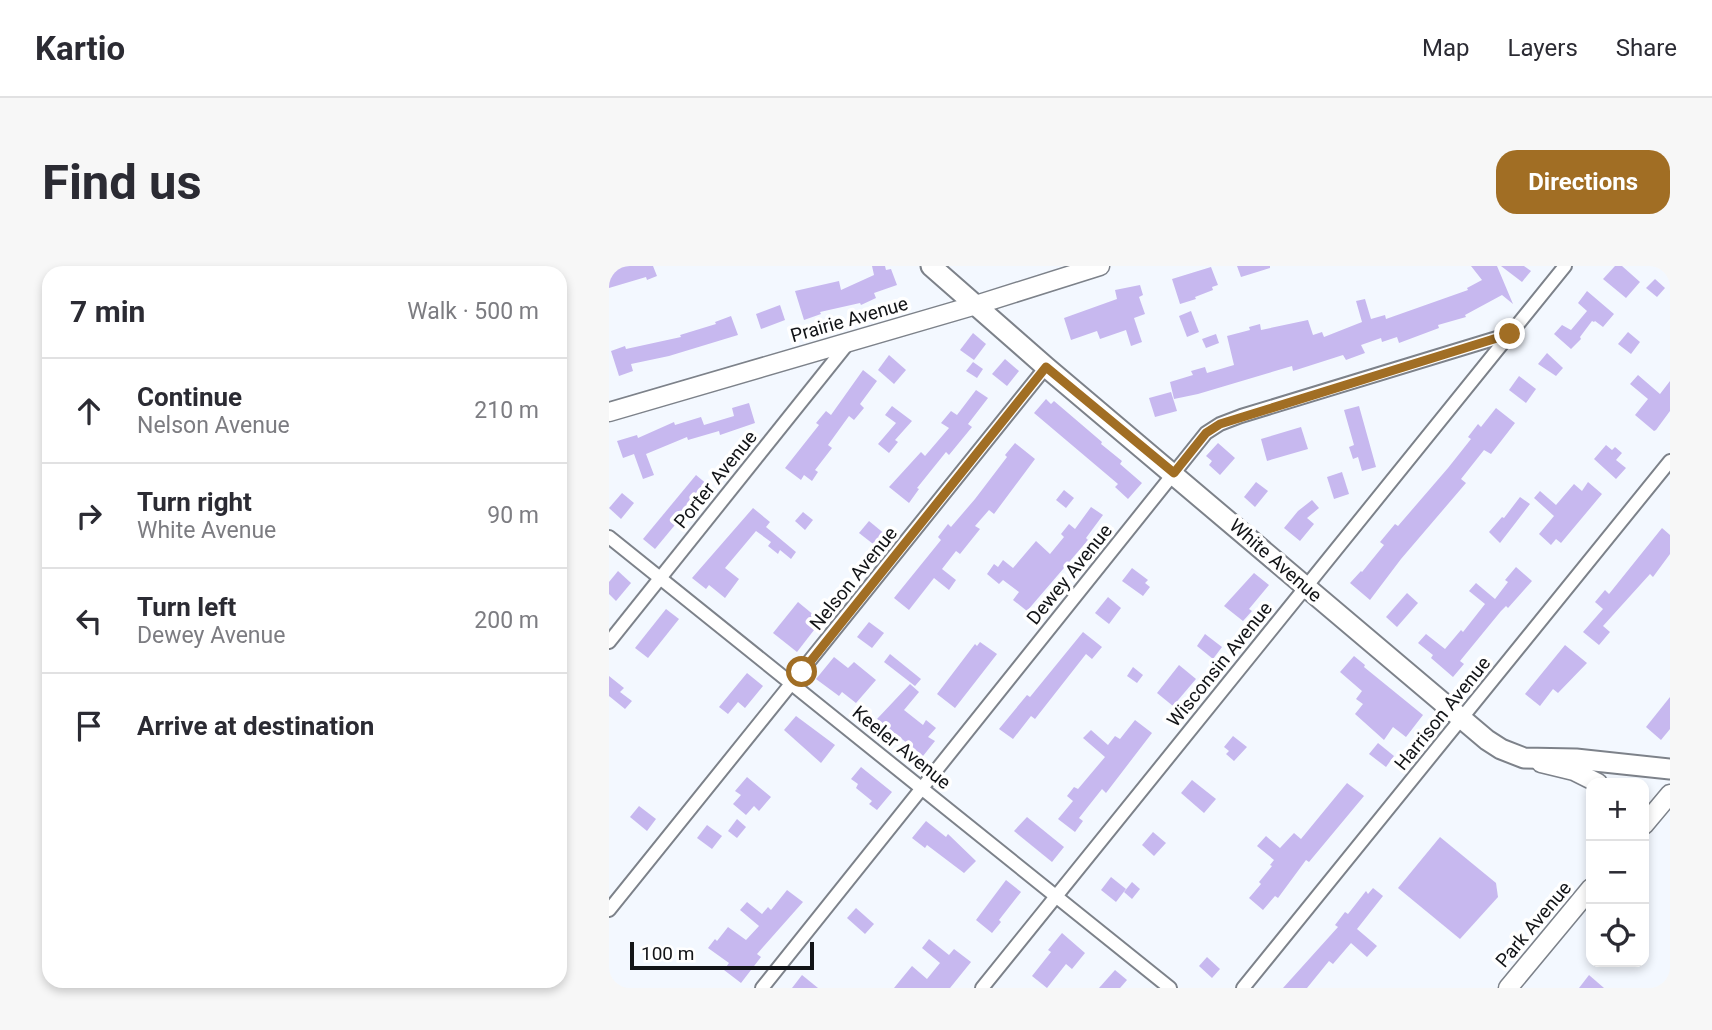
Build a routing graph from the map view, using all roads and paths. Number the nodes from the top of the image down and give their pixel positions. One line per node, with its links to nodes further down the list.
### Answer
1 (931, 266): 4 (main road, White Avenue)
2 (1100, 266): 4 (street, Prairie Avenue)
3 (1565, 266): 5 (street, Wisconsin Avenue)
4 (976, 305): 6 (street, Prairie Avenue); 7 (main road, White Avenue)
5 (1510, 334): 10 (street, Dewey Avenue); 13 (street, Wisconsin Avenue)
6 (851, 340): 8 (street, Prairie Avenue); 12 (street, Porter Avenue)
7 (1046, 367): 10 (main road, White Avenue); 15 (street, Nelson Avenue)
8 (609, 412)
9 (1670, 461): 16 (street, Harrison Avenue)
10 (1174, 473): 13 (main road, White Avenue); 20 (street, Dewey Avenue)
11 (609, 537): 12 (street, Keeler Avenue)
12 (661, 578): 14 (street, Porter Avenue); 15 (street, Keeler Avenue)
13 (1306, 587): 16 (main road, White Avenue); 24 (street, Wisconsin Avenue)
14 (609, 642)
15 (793, 683): 20 (street, Keeler Avenue); 25 (street, Nelson Avenue)
16 (1461, 719): 17 (main road, White Avenue); 29 (street, Harrison Avenue)
17 (1524, 758): 18 (main road, White Avenue); 19 (street)
18 (1666, 771)
19 (1588, 778)
20 (923, 788): 24 (street, Keeler Avenue); 26 (street, Dewey Avenue)
21 (1670, 794): 22 (street)
22 (1649, 819)
23 (1586, 894): 30 (street, Park Avenue)
24 (1057, 895): 27 (street, Wisconsin Avenue); 28 (street, Keeler Avenue)
25 (609, 910)
26 (762, 988)
27 (982, 988)
28 (1170, 988)
29 (1243, 988)
30 (1507, 988)

